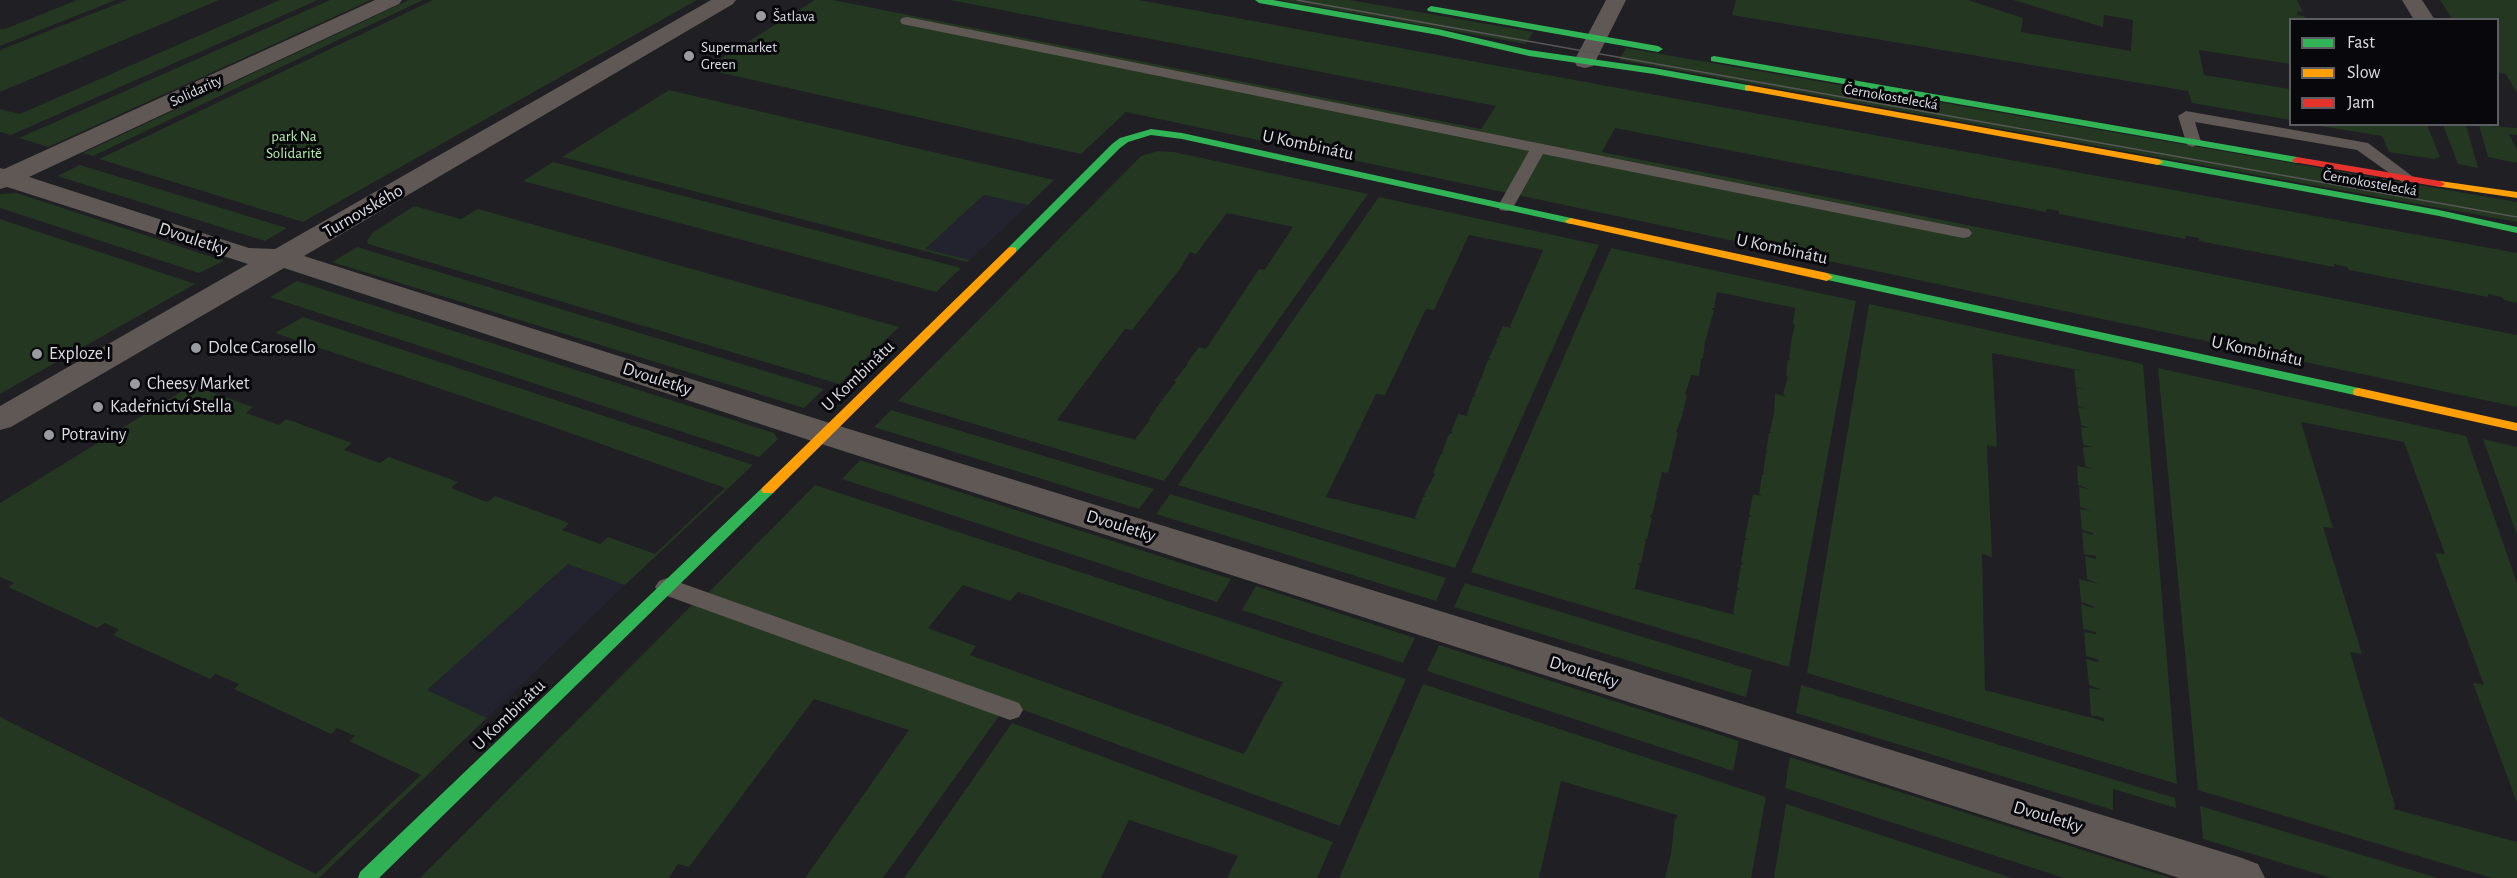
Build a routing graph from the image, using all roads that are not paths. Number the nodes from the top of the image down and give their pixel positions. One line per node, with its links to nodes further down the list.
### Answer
1 (392, 0): 15 (street, Solidarity)
2 (726, 0): 21 (street, Turnovského)
3 (1260, 0): 12 (main road, Černokostelecká)
4 (1616, 0): 9 (street)
5 (2412, 0): 7 (street)
6 (1422, 8): 9 (main road)
7 (2424, 18)
8 (907, 21): 14 (lane)
9 (1596, 38): 10 (main road); 12 (street)
10 (1666, 50)
11 (1701, 57): 13 (main road, Černokostelecká)
12 (1585, 61): 19 (main road, Černokostelecká)
13 (2193, 142): 16 (main road, Černokostelecká); 16 (lane)
14 (1538, 149): 18 (lane); 20 (lane)
15 (2, 178): 21 (street, Dvouletky)
16 (2408, 179): 17 (main road, Černokostelecká)
17 (2517, 195)
18 (1506, 206): 23 (main road, U Kombinátu); 24 (main road, U Kombinátu)
19 (2517, 230)
20 (1964, 233)
21 (281, 258): 22 (street, Turnovského); 24 (street, Dvouletky)
22 (0, 420)
23 (2517, 426)
24 (824, 433): 25 (main road, U Kombinátu); 28 (street, Dvouletky)
25 (668, 587): 26 (lane); 27 (main road, U Kombinátu)
26 (1010, 710)
27 (367, 878)
28 (2242, 878)

